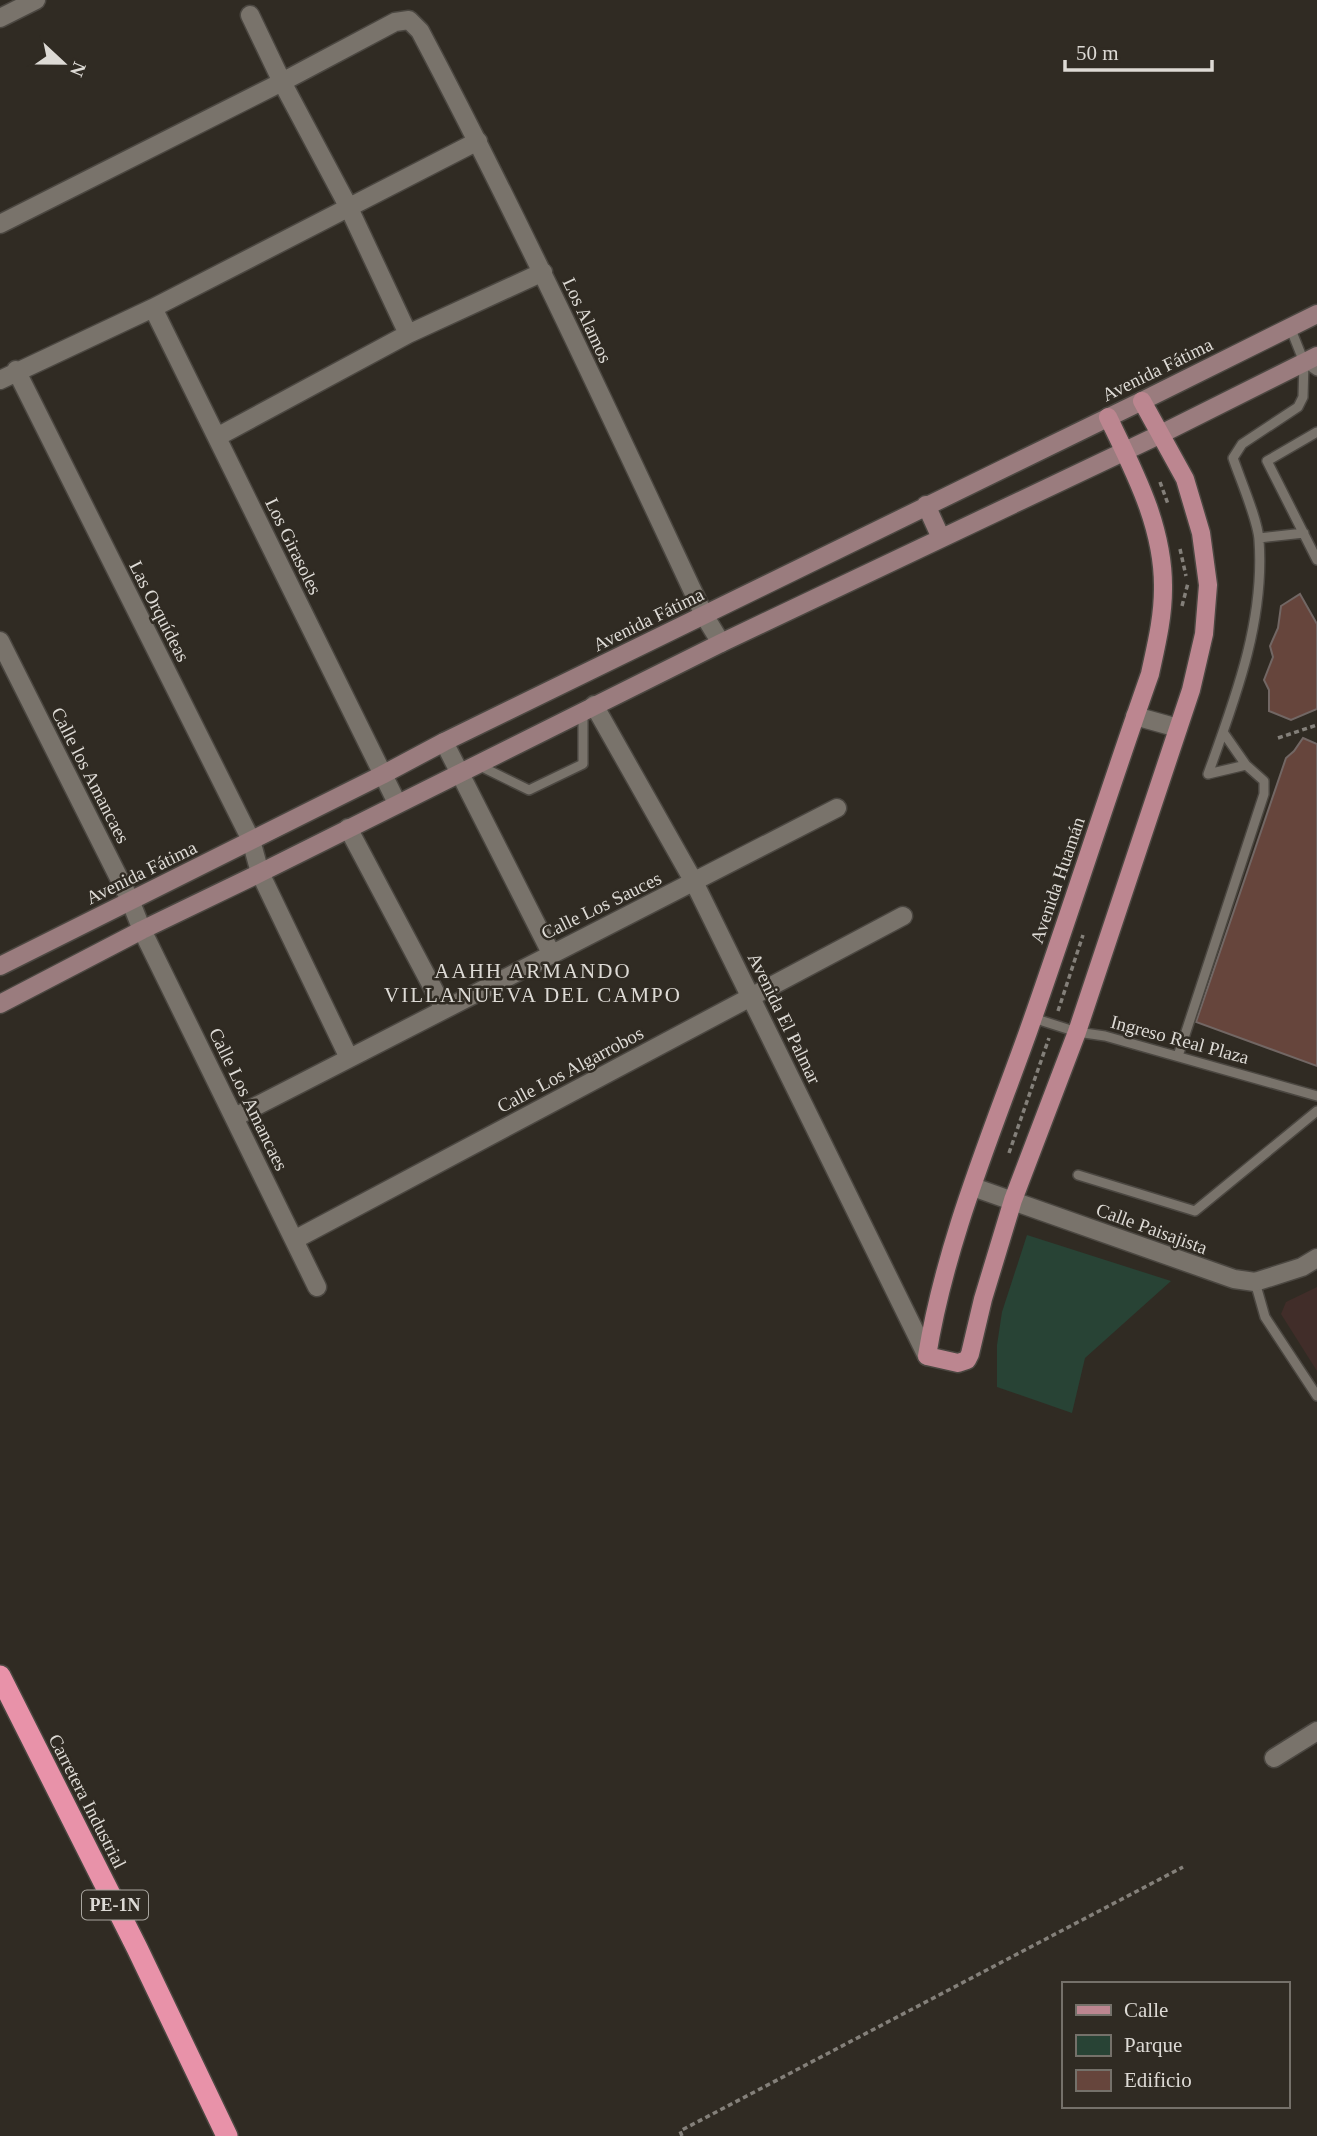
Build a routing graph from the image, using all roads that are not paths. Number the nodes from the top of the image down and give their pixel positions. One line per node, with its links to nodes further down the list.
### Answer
1 (36, 0): 3 (street)
2 (250, 15): 4 (street)
3 (0, 18)
4 (282, 82): 5 (street, Los Alamos); 6 (street); 7 (street)
5 (478, 141): 6 (street); 8 (street, Los Alamos)
6 (348, 206): 9 (street); 12 (street)
7 (0, 224)
8 (543, 272): 12 (street); 27 (street, Los Alamos)
9 (153, 308): 14 (street); 20 (street, Los Girasoles)
10 (1317, 314): 11 (main road, Avenida Fátima)
11 (1290, 327): 13 (lane); 16 (main road, Avenida Fátima)
12 (408, 334): 20 (street)
13 (1313, 363): 19 (main road); 25 (lane)
14 (16, 370): 15 (street); 41 (street, Las Orquídeas)
15 (0, 380)
16 (1142, 401): 17 (main road, Avenida Fátima); 19 (main road)
17 (1108, 417): 21 (main road, Avenida Huamán); 22 (main road, Avenida Fátima)
18 (1317, 432): 23 (lane)
19 (1161, 434): 21 (main road); 32 (main road)
20 (217, 436): 37 (street, Los Girasoles)
21 (1124, 451): 24 (main road); 31 (main road, Avenida Huamán)
22 (926, 505): 24 (main road); 27 (main road, Avenida Fátima)
23 (1304, 533): 25 (lane); 26 (lane)
24 (941, 538): 29 (main road)
25 (1259, 538): 33 (lane)
26 (1317, 559)
27 (704, 615): 29 (street, Los Alamos); 34 (main road, Avenida Fátima)
28 (0, 641): 44 (street, Calle los Amancaes)
29 (721, 643): 30 (main road)
30 (589, 708): 36 (main road); 36 (lane); 43 (street, Avenida El Palmar)
31 (1135, 716): 32 (street); 52 (main road, Avenida Huamán)
32 (1178, 728): 53 (main road)
33 (1223, 732): 35 (lane); 35 (lane)
34 (444, 741): 36 (street); 37 (main road, Avenida Fátima)
35 (1246, 765): 54 (lane)
36 (468, 768): 38 (main road); 47 (street)
37 (382, 775): 38 (street, Los Girasoles); 41 (main road, Avenida Fátima)
38 (397, 803): 40 (main road)
39 (837, 808): 43 (street, Calle Los Sauces)
40 (348, 828): 42 (main road); 51 (street)
41 (251, 840): 42 (street, Las Orquídeas); 44 (main road, Avenida Fátima)
42 (260, 873): 46 (main road); 55 (street, Las Orquídeas)
43 (694, 882): 47 (street, Calle Los Sauces); 49 (street, Avenida El Palmar)
44 (130, 900): 46 (street, Calle los Amancaes); 48 (main road, Avenida Fátima)
45 (903, 916): 49 (street, Calle Los Algarrobos)
46 (142, 930): 50 (main road); 58 (street, Calle Los Amancaes)
47 (551, 953): 51 (street, Calle Los Sauces)
48 (0, 966)
49 (751, 996): 62 (street, Calle Los Algarrobos); 66 (street, Avenida El Palmar)
50 (0, 1004)
51 (444, 1010): 55 (street, Calle Los Sauces)
52 (1033, 1018): 53 (lane, Ingreso Real Plaza); 60 (main road, Avenida Huamán)
53 (1077, 1032): 54 (lane, Ingreso Real Plaza); 61 (main road)
54 (1178, 1056): 56 (lane, Ingreso Real Plaza)
55 (349, 1058): 58 (street, Calle Los Sauces)
56 (1317, 1096)
57 (1317, 1111): 59 (lane)
58 (235, 1117): 62 (street, Calle Los Amancaes)
59 (1078, 1175)
60 (972, 1187): 61 (street, Calle Paisajista); 66 (main road, Avenida Huamán)
61 (1013, 1200): 64 (street, Calle Paisajista); 66 (main road)
62 (294, 1240): 65 (street, Calle Los Amancaes)
63 (1317, 1258): 64 (street, Calle Paisajista)
64 (1255, 1282): 67 (lane)
65 (317, 1287)
66 (927, 1356)
67 (1317, 1396)
68 (0, 1676): 71 (highway, Carretera Industrial / PE-1N)
69 (1317, 1731): 70 (street)
70 (1275, 1758)
71 (227, 2136)

